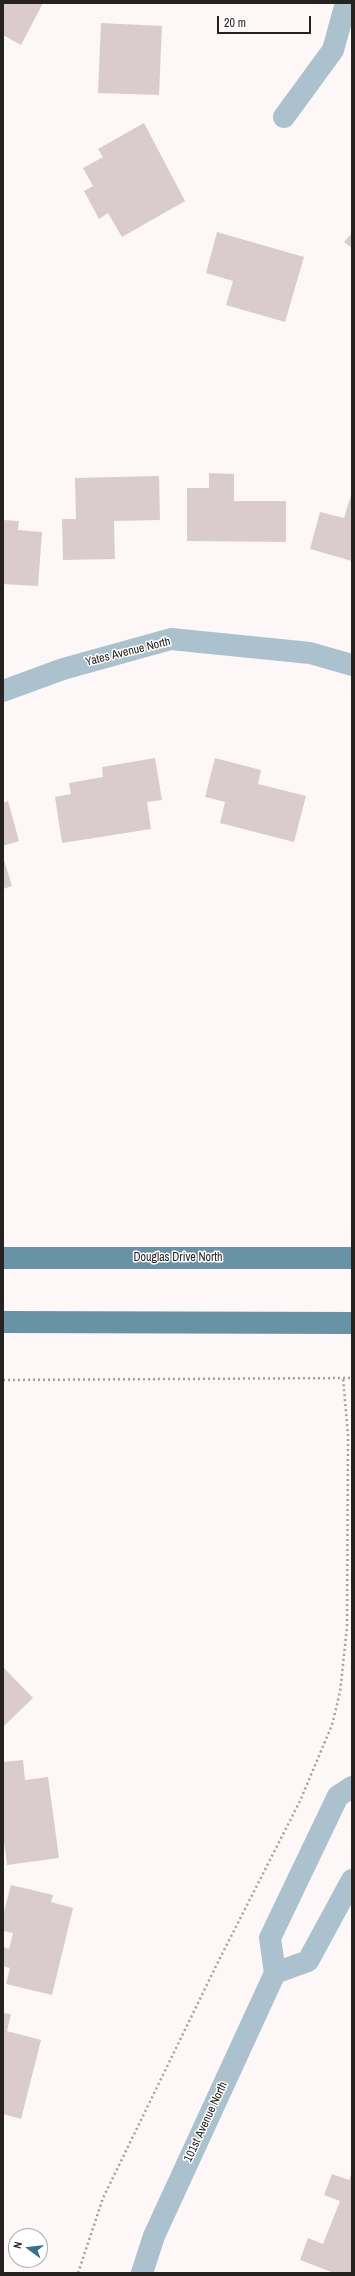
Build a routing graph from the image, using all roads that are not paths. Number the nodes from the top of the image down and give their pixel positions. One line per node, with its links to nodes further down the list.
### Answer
1 (346, 3): 2 (street)
2 (284, 116)
3 (352, 665): 4 (street, Yates Avenue North)
4 (3, 690)
5 (3, 1258): 6 (main road, Douglas Drive North)
6 (352, 1258)
7 (3, 1322): 8 (main road)
8 (352, 1323)
9 (352, 1787): 11 (street)
10 (352, 1880): 11 (street)
11 (275, 1973): 12 (street, 101st Avenue North)
12 (142, 2273)

